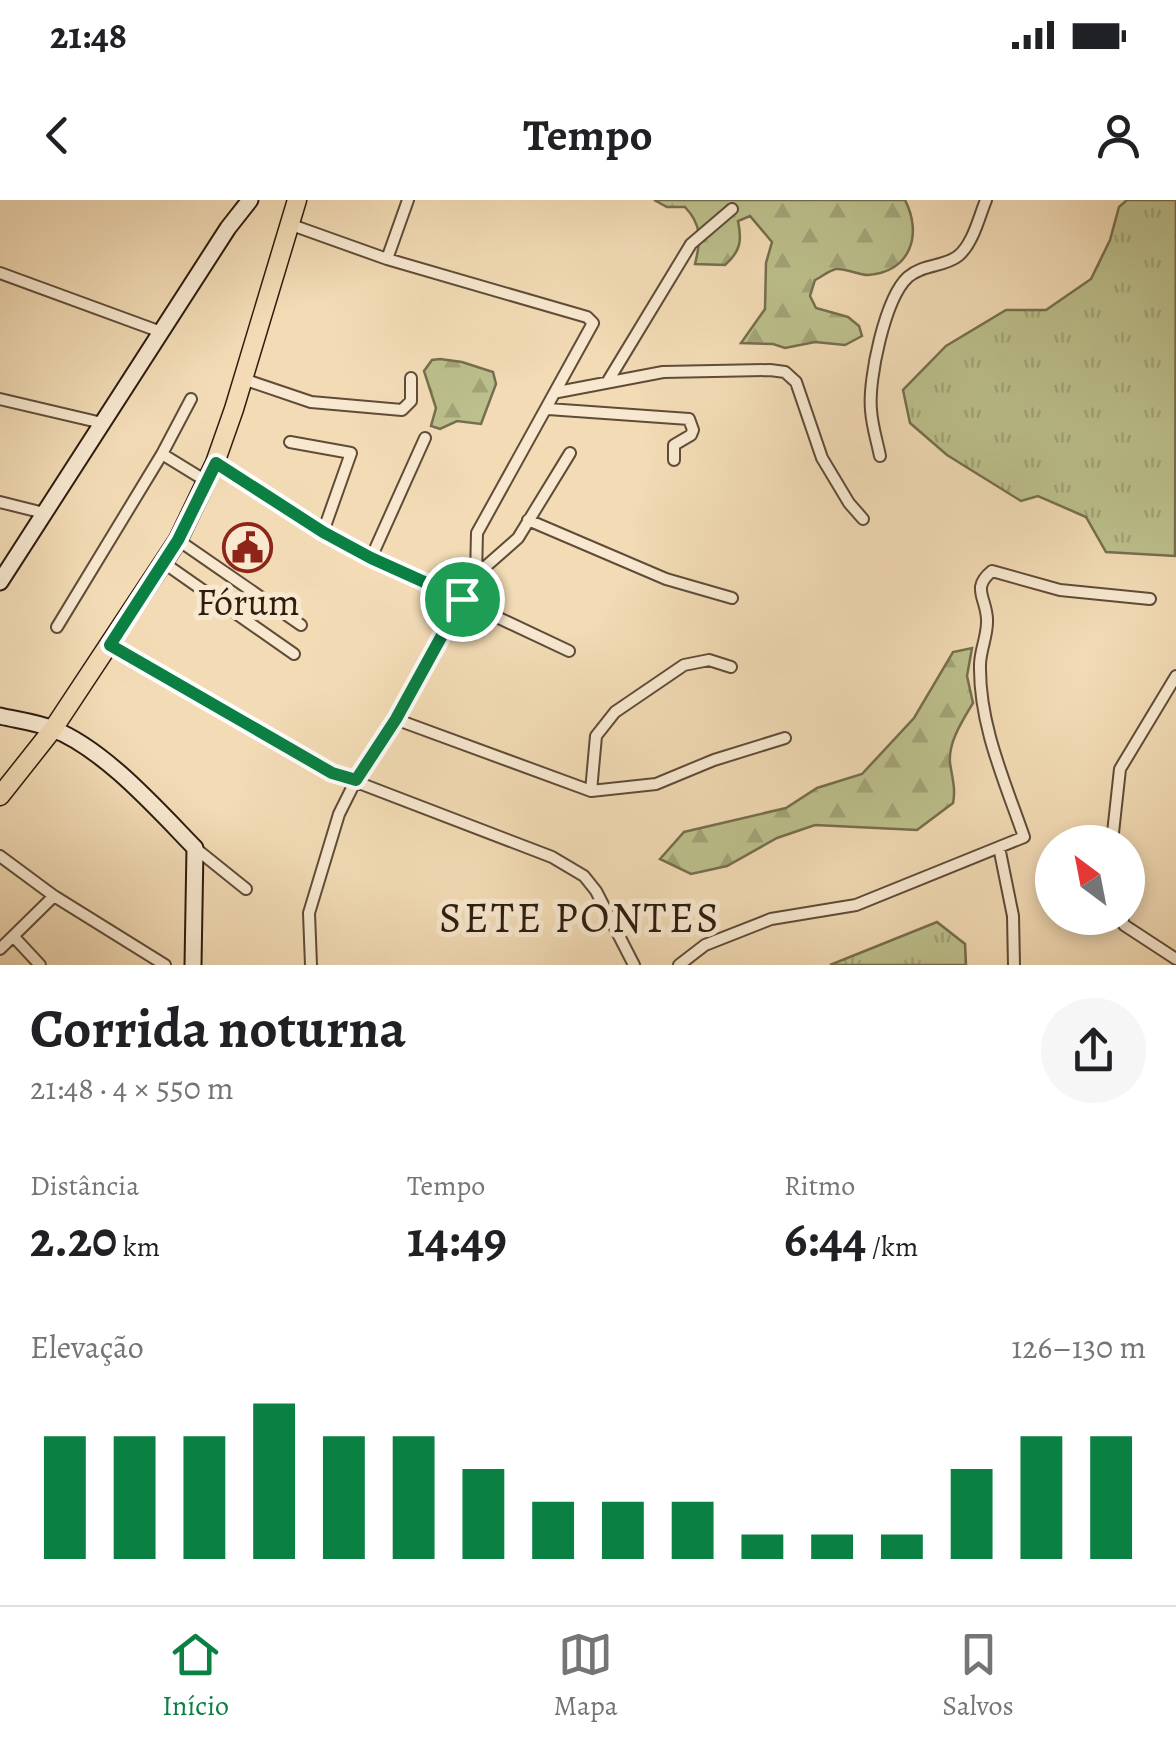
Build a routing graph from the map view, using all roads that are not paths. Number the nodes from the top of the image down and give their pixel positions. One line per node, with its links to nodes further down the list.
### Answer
1 (250, 200): 9 (main road)
2 (297, 200): 6 (main road)
3 (408, 200): 7 (street)
4 (986, 200): 22 (street)
5 (732, 208): 12 (street)
6 (289, 223): 7 (street); 11 (main road)
7 (387, 259): 13 (street)
8 (0, 273): 9 (street)
9 (161, 332): 17 (main road)
10 (411, 378): 11 (street)
11 (243, 379): 24 (main road)
12 (608, 381): 13 (street); 28 (street)
13 (558, 392): 16 (street)
14 (0, 399): 17 (street)
15 (190, 399): 21 (street)
16 (548, 409): 23 (street); 34 (street)
17 (102, 423): 27 (main road)
18 (425, 438): 32 (street)
19 (290, 442): 30 (street)
20 (570, 453): 29 (street)
21 (162, 454): 25 (street); 40 (street)
22 (880, 456)
23 (674, 460)
24 (216, 463): 25 (main road); 30 (street)
25 (206, 481): 31 (main road)
26 (0, 502): 27 (street)
27 (44, 513): 35 (main road)
28 (864, 519)
29 (528, 520): 34 (street); 36 (street)
30 (323, 532): 32 (street)
31 (178, 540): 33 (main road); 39 (street)
32 (371, 558): 37 (street)
33 (164, 563): 41 (main road); 43 (street)
34 (476, 575): 37 (street)
35 (0, 582)
36 (732, 598)
37 (462, 599): 42 (street); 47 (street)
38 (1150, 599): 55 (street)
39 (301, 625)
40 (57, 627)
41 (110, 645): 48 (main road); 50 (street)
42 (569, 651)
43 (294, 654)
44 (731, 667): 51 (street)
45 (1176, 676): 53 (street)
46 (0, 716): 48 (main road)
47 (396, 719): 50 (street); 51 (street)
48 (53, 729): 52 (main road); 54 (main road)
49 (785, 738): 51 (street)
50 (356, 780): 66 (street); 67 (street)
51 (591, 791)
52 (0, 796)
53 (1114, 825)
54 (195, 848): 57 (street); 65 (main road)
55 (999, 848): 68 (street); 69 (street)
56 (0, 856): 58 (street)
57 (246, 889)
58 (54, 896): 60 (street); 64 (street)
59 (1139, 935): 62 (street)
60 (14, 937): 61 (street); 63 (street)
61 (0, 949)
62 (1176, 959)
63 (40, 965)
64 (165, 965)
65 (193, 965)
66 (312, 965)
67 (634, 965)
68 (680, 965)
69 (1014, 965)

